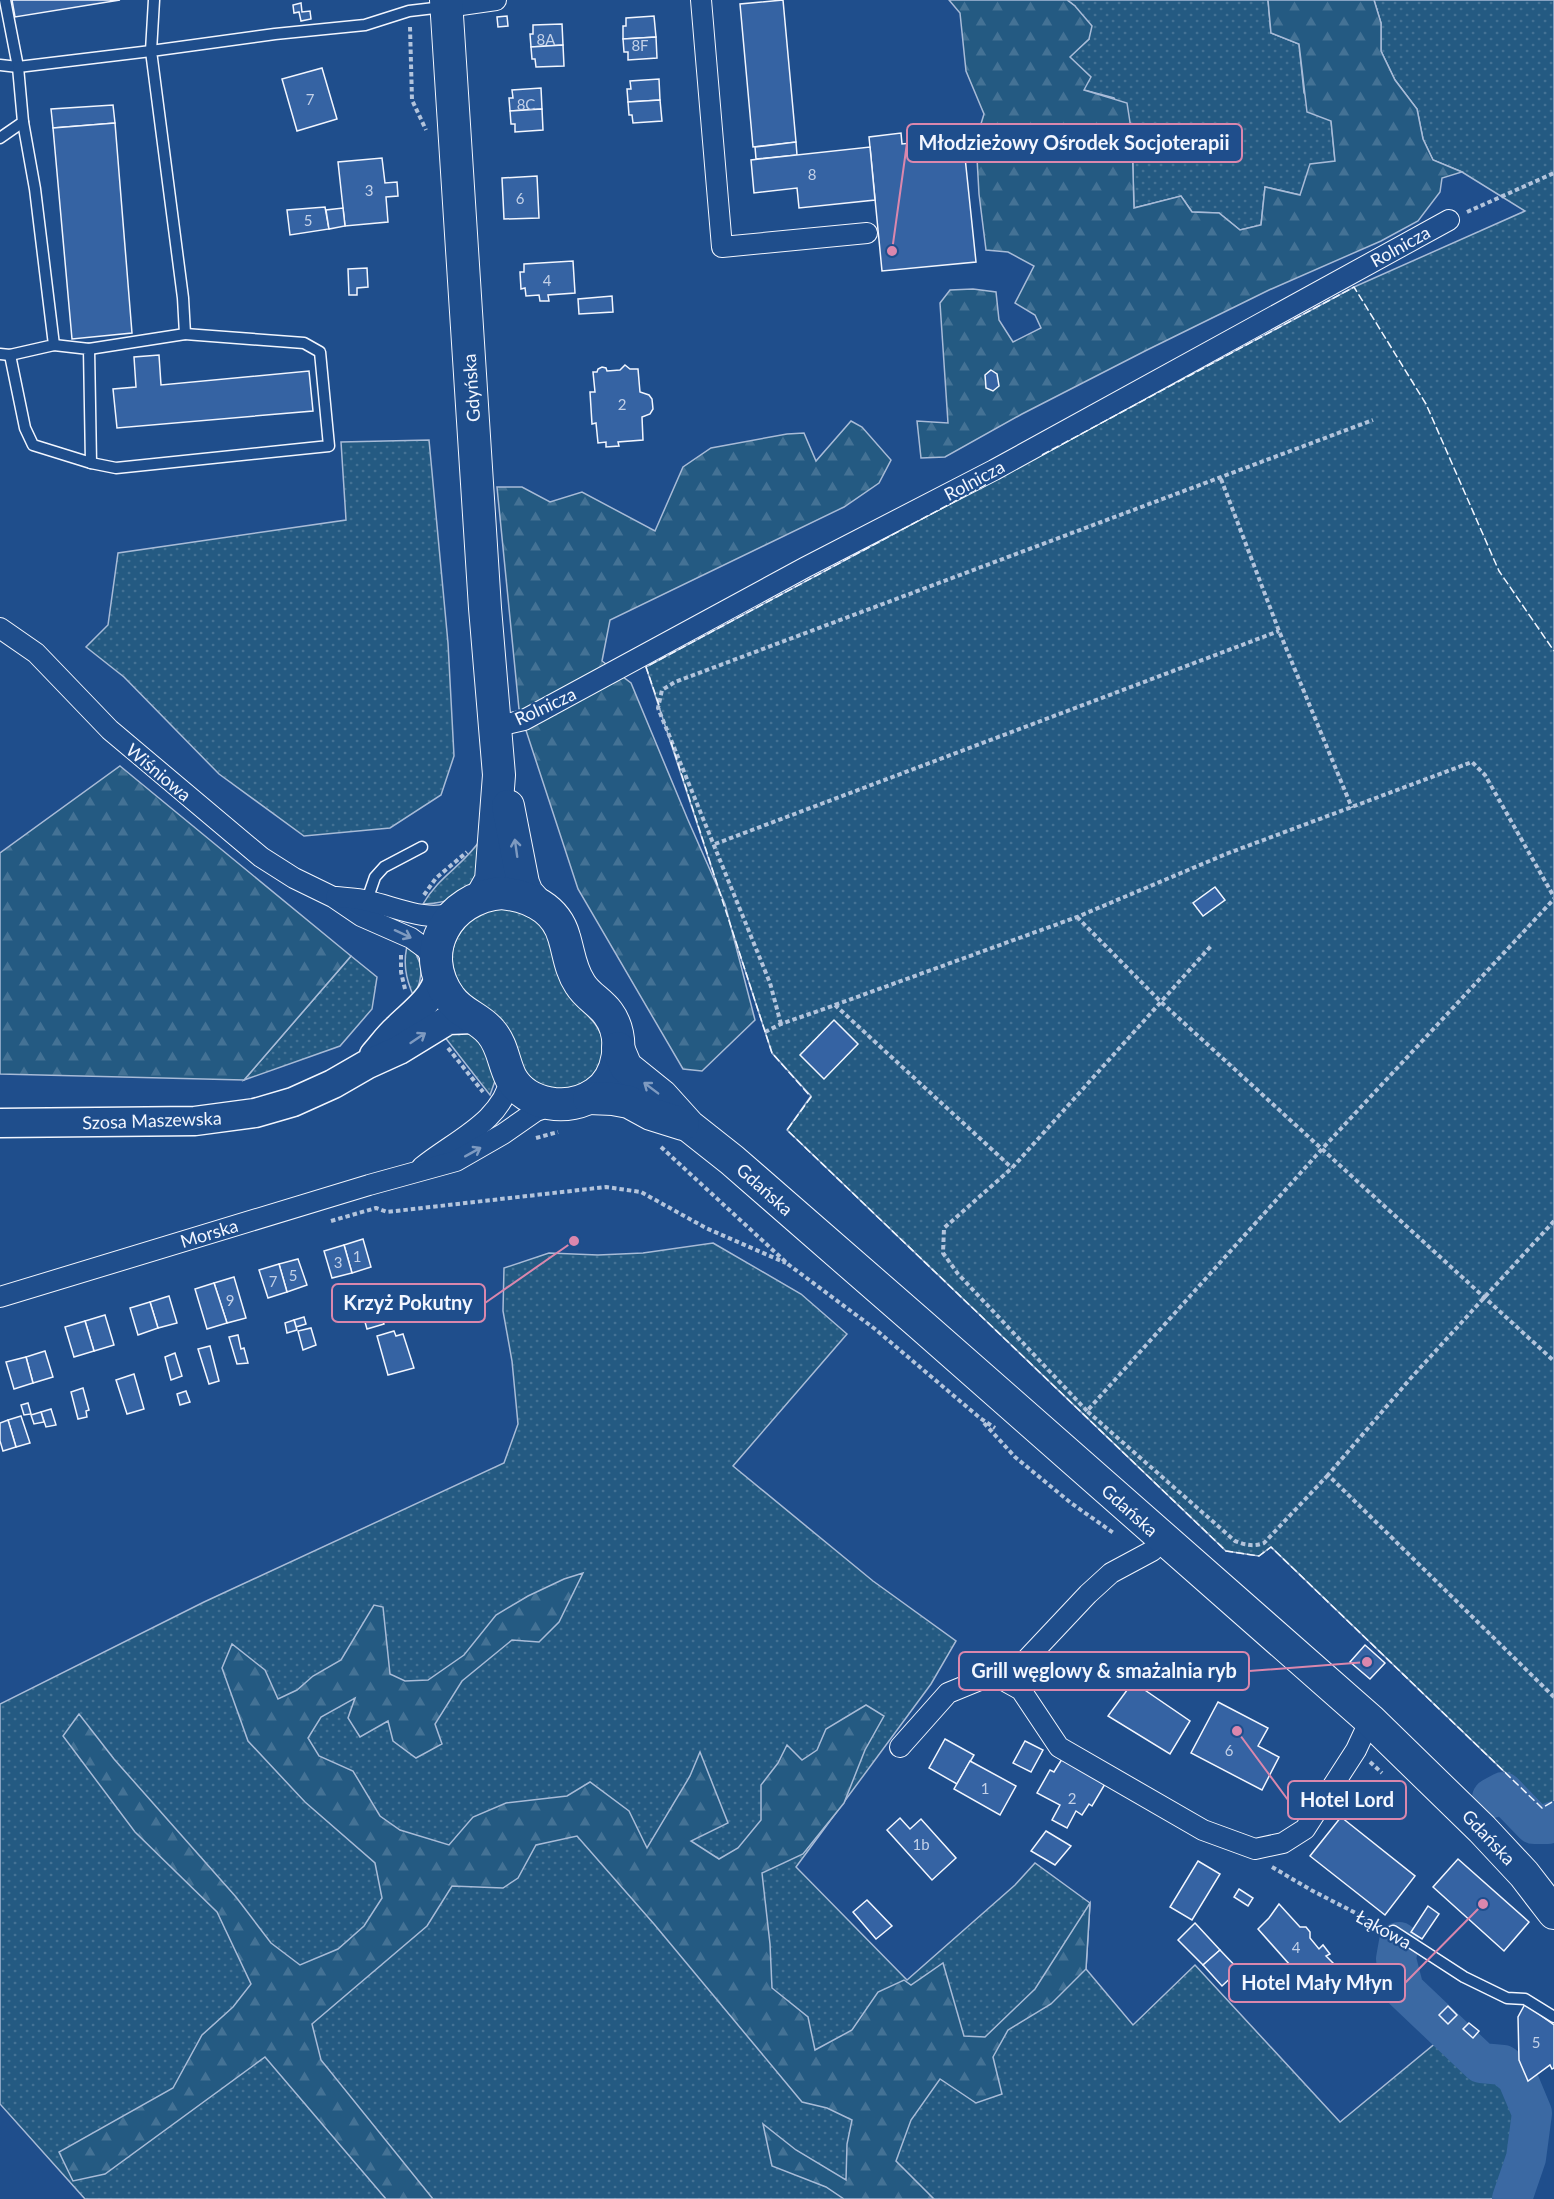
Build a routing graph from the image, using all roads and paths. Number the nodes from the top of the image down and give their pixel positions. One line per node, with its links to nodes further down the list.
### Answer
1 (5, 0): 8 (lane)
2 (154, 0): 6 (lane)
3 (496, 0): 5 (street)
4 (701, 0): 13 (street)
5 (447, 3): 6 (lane); 23 (main road, Gdyńska)
6 (151, 51): 8 (lane); 14 (lane)
7 (0, 65): 8 (lane)
8 (18, 67): 9 (lane)
9 (23, 122): 10 (lane); 15 (lane)
10 (0, 138)
11 (1554, 173): 12 (path)
12 (1449, 220): 23 (street, Rolnicza)
13 (867, 233)
14 (185, 334): 16 (lane); 19 (lane)
15 (54, 345): 16 (lane); 17 (lane)
16 (89, 349): 19 (lane)
17 (5, 354): 19 (lane)
18 (1373, 420): 20 (path)
19 (91, 463)
20 (1221, 478): 22 (path); 26 (path)
21 (0, 628): 32 (street, Wiśniowa)
22 (1279, 631): 25 (path); 26 (path)
23 (494, 727): 24 (main road, Gdyńska)
24 (499, 775): 29 (main road, Gdyńska); 31 (main road, Gdyńska, one-way to 24)
25 (1352, 808): 30 (path); 35 (path)
26 (715, 844): 43 (path)
27 (422, 847): 32 (lane)
28 (470, 848): 34 (path)
29 (482, 896): 31 (main road); 33 (main road)
30 (1554, 898): 54 (path)
31 (535, 902): 45 (main road)
32 (364, 908): 34 (street, Wiśniowa); 36 (street, Wiśniowa, one-way to 36)
33 (455, 912): 34 (street, Wiśniowa); 38 (main road)
34 (415, 913)
35 (1077, 917): 39 (path); 40 (path)
36 (406, 935): 38 (street, Wiśniowa); 41 (path)
37 (1211, 946): 39 (path)
38 (438, 971): 41 (main road, Szosa Maszewska); 42 (main road)
39 (1161, 1002): 54 (path); 55 (path)
40 (835, 1005): 43 (path); 55 (path)
41 (425, 1019): 42 (main road, Szosa Maszewska, one-way to 42); 48 (path); 50 (main road, Szosa Maszewska)
42 (474, 1019): 46 (main road)
43 (781, 1024): 44 (path)
44 (765, 1032)
45 (618, 1048): 47 (main road); 51 (main road, Gdańska, one-way to 45)
46 (511, 1077): 48 (street, Morska); 49 (main road)
47 (589, 1098): 49 (main road, Gdańska); 51 (main road, Gdańska)
48 (496, 1109): 56 (street, Morska)
49 (560, 1117): 52 (street, Morska); 52 (path)
50 (0, 1123)
51 (689, 1126): 66 (main road, Gdańska)
52 (511, 1129): 56 (street, Morska, one-way to 52)
53 (657, 1143): 59 (path)
54 (1322, 1149): 61 (path); 63 (path)
55 (1012, 1168): 63 (path)
56 (418, 1171): 60 (street, Morska)
57 (330, 1221): 59 (path)
58 (1554, 1221): 61 (path)
59 (789, 1265): 64 (path)
60 (0, 1297)
61 (1485, 1298): 62 (path); 65 (path)
62 (1554, 1361)
63 (1087, 1411): 65 (path)
64 (980, 1418)
65 (1328, 1475): 68 (path)
66 (1162, 1539): 67 (street); 69 (main road, Gdańska)
67 (994, 1675): 70 (street); 71 (street)
68 (1554, 1697)
69 (1370, 1720): 71 (street); 72 (main road, Gdańska)
70 (900, 1747)
71 (1255, 1849): 73 (path, Łąkowa)
72 (1551, 1901)
73 (1392, 1931): 74 (lane, Łąkowa)
74 (1554, 2017)

